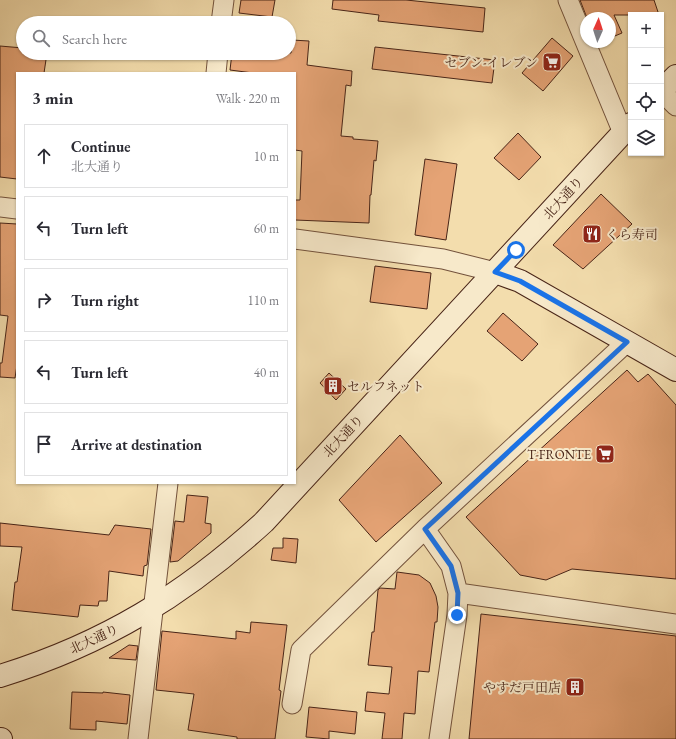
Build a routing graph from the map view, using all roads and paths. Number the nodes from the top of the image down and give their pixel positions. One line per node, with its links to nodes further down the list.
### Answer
1 (224, 0): 3 (street)
2 (568, 0): 10 (street)
3 (222, 16)
4 (217, 60): 5 (street)
5 (216, 72)
6 (676, 76): 7 (street)
7 (664, 88)
8 (664, 94): 9 (street)
9 (676, 106)
10 (627, 128): 14 (street, 北大通り)
11 (0, 207): 12 (street)
12 (16, 209)
13 (296, 239): 14 (street)
14 (495, 272): 15 (street); 20 (street, 北大通り)
15 (627, 342): 16 (street); 18 (street)
16 (676, 370)
17 (168, 484): 20 (street)
18 (425, 529): 19 (street); 23 (street)
19 (458, 593): 21 (street); 25 (street)
20 (154, 607): 22 (street, 北大通り); 24 (street)
21 (676, 624)
22 (0, 676)
23 (292, 704)
24 (138, 739)
25 (439, 739)

